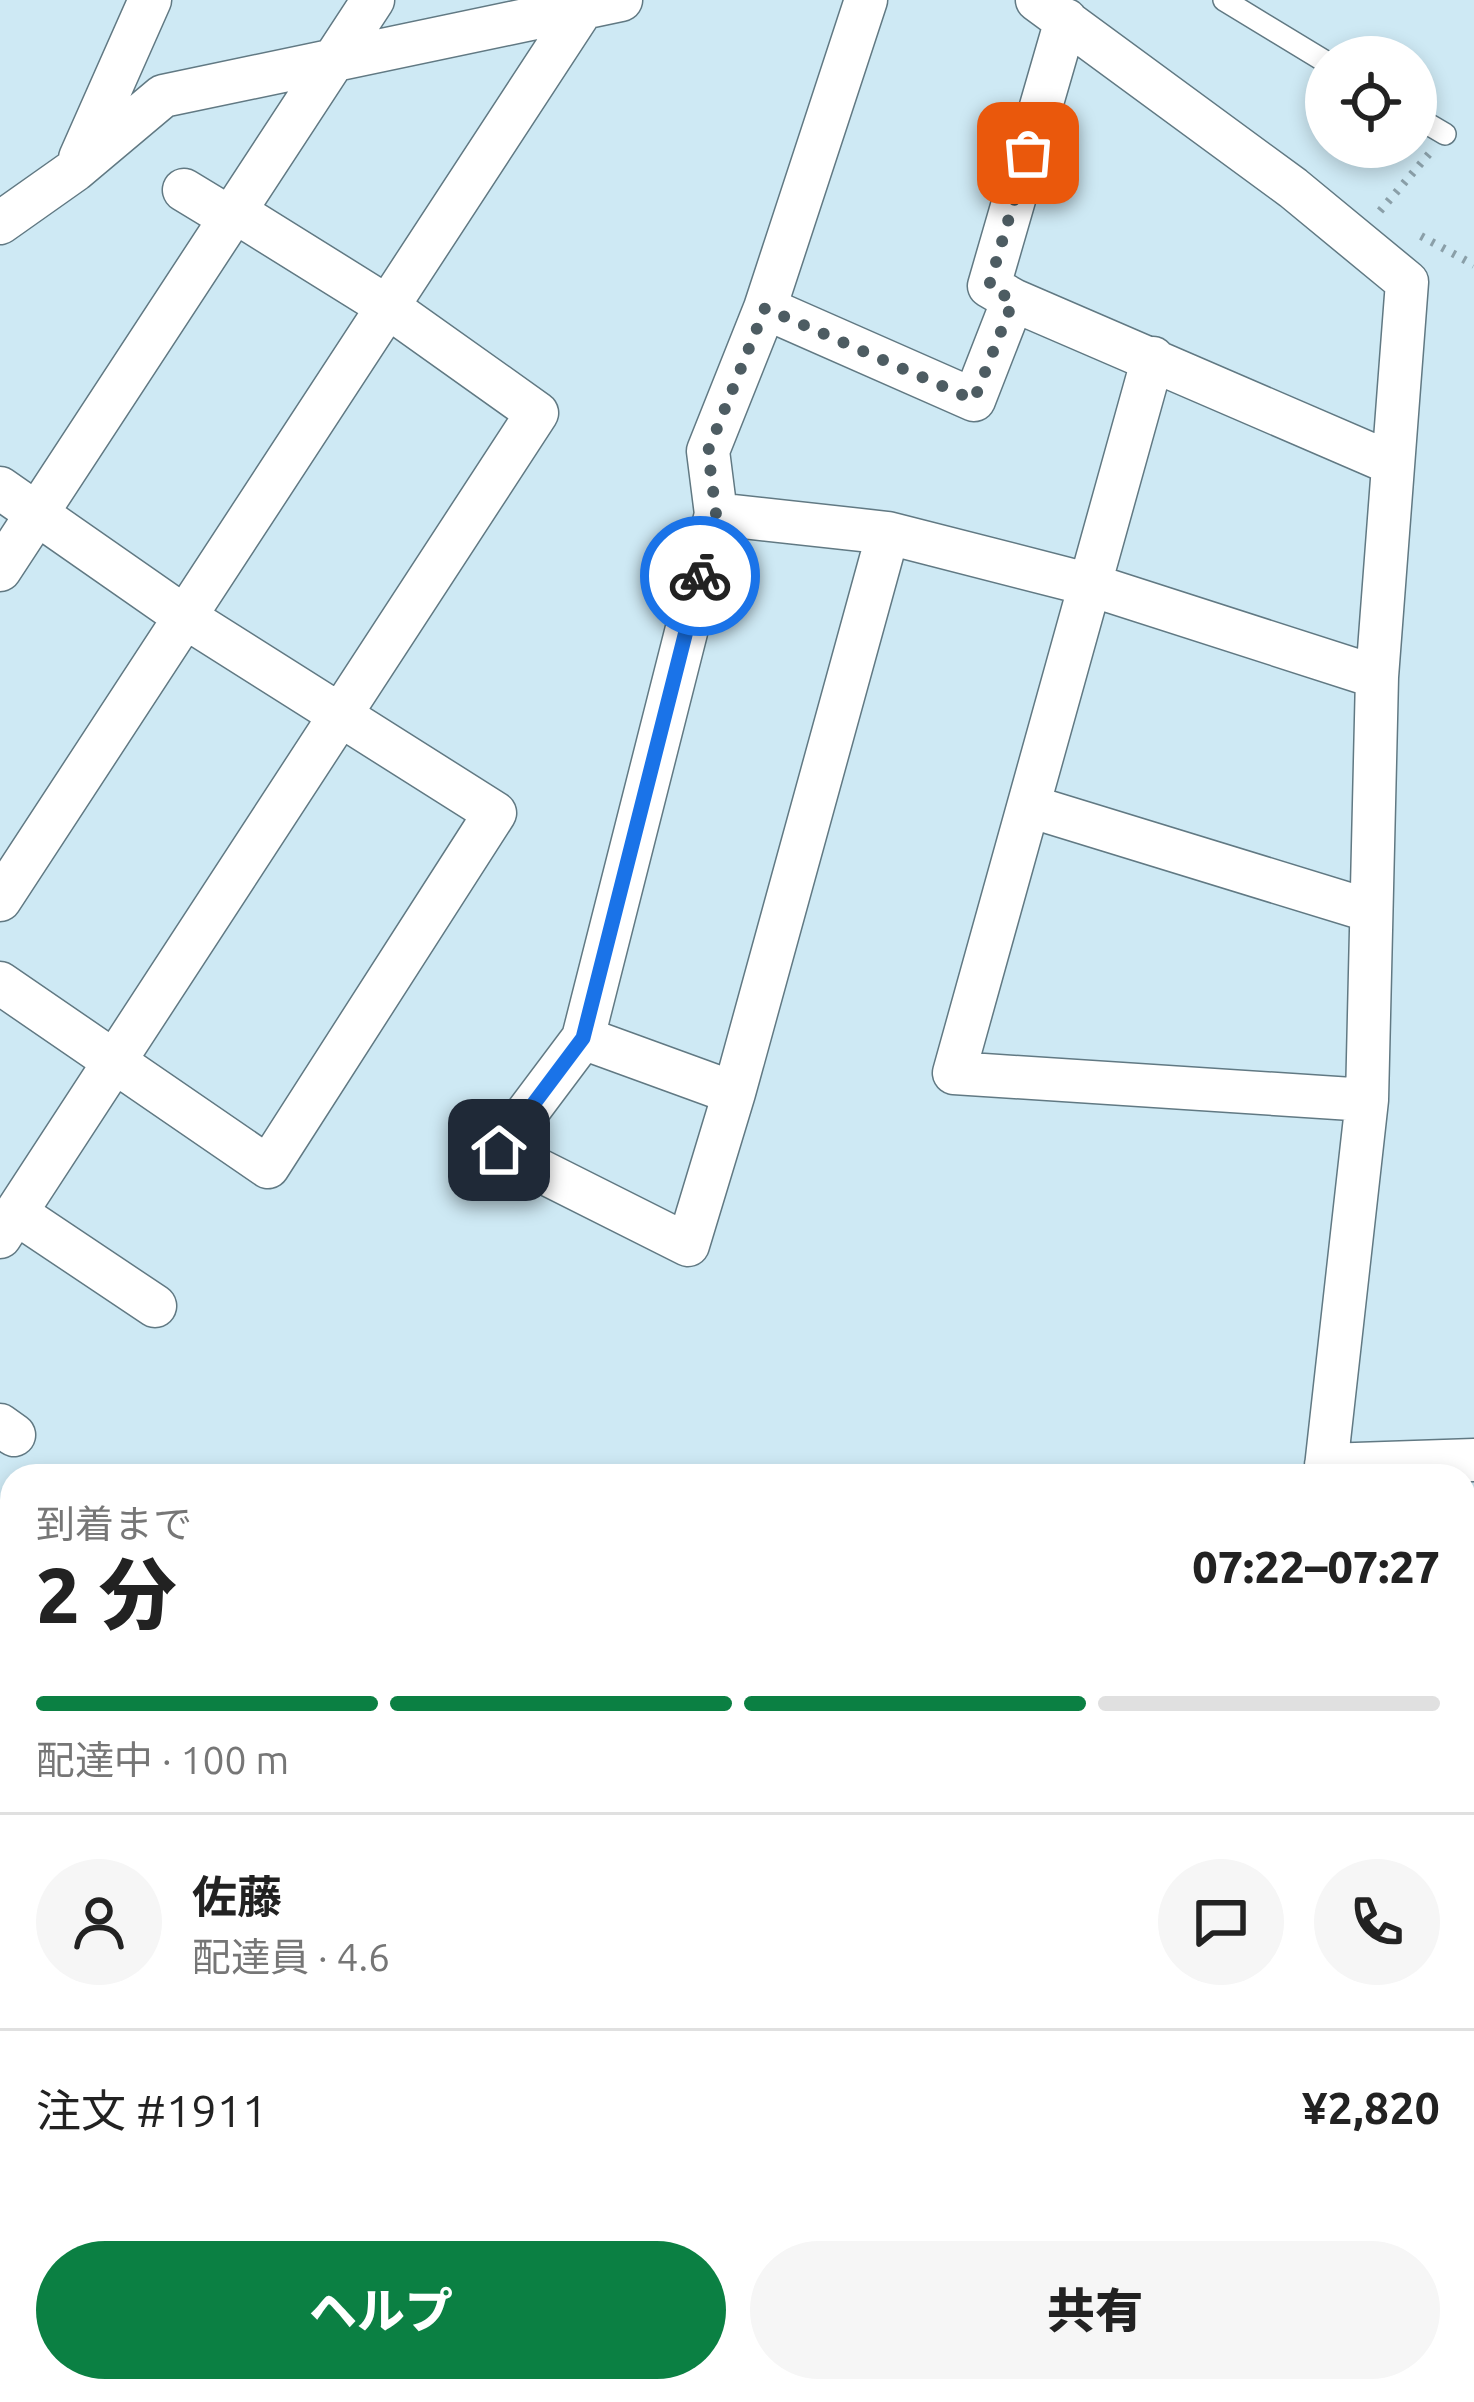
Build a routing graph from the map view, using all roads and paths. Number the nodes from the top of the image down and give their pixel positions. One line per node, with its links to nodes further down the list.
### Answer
1 (150, 0): 11 (street)
2 (373, 0): 8 (street)
3 (866, 0): 20 (street)
4 (1224, 0): 7 (lane)
5 (597, 2): 8 (street); 19 (street)
6 (1051, 10): 18 (street); 22 (street)
7 (1305, 49)
8 (332, 63): 11 (street); 13 (street)
9 (1437, 129): 10 (lane)
10 (1445, 134): 15 (path)
11 (75, 170): 14 (street)
12 (184, 190): 13 (street)
13 (234, 211): 19 (street); 25 (street)
14 (0, 223)
15 (1398, 224)
16 (1417, 234): 17 (path)
17 (1474, 265)
18 (1013, 301): 20 (street); 21 (street)
19 (388, 308): 29 (street); 31 (street)
20 (765, 308): 24 (street)
21 (1154, 358): 22 (street); 28 (street)
22 (1394, 464): 30 (street)
23 (0, 488): 25 (street)
24 (716, 514): 26 (street); 36 (street)
25 (36, 515): 27 (street); 29 (street)
26 (888, 533): 28 (street); 38 (street)
27 (0, 570)
28 (1090, 585): 30 (street); 32 (street)
29 (185, 616): 31 (street); 33 (street)
30 (1376, 677): 34 (street)
31 (338, 714): 37 (street); 37 (street)
32 (1028, 806): 34 (street); 39 (street)
33 (0, 900)
34 (1371, 911): 39 (street)
35 (0, 983): 37 (street)
36 (583, 1038): 38 (street); 38 (street)
37 (115, 1063): 40 (street)
38 (734, 1093)
39 (1367, 1100): 43 (street)
40 (8, 1225): 41 (street)
41 (155, 1306)
42 (1474, 1460): 44 (street)
43 (1326, 1464)
44 (1420, 1464)

